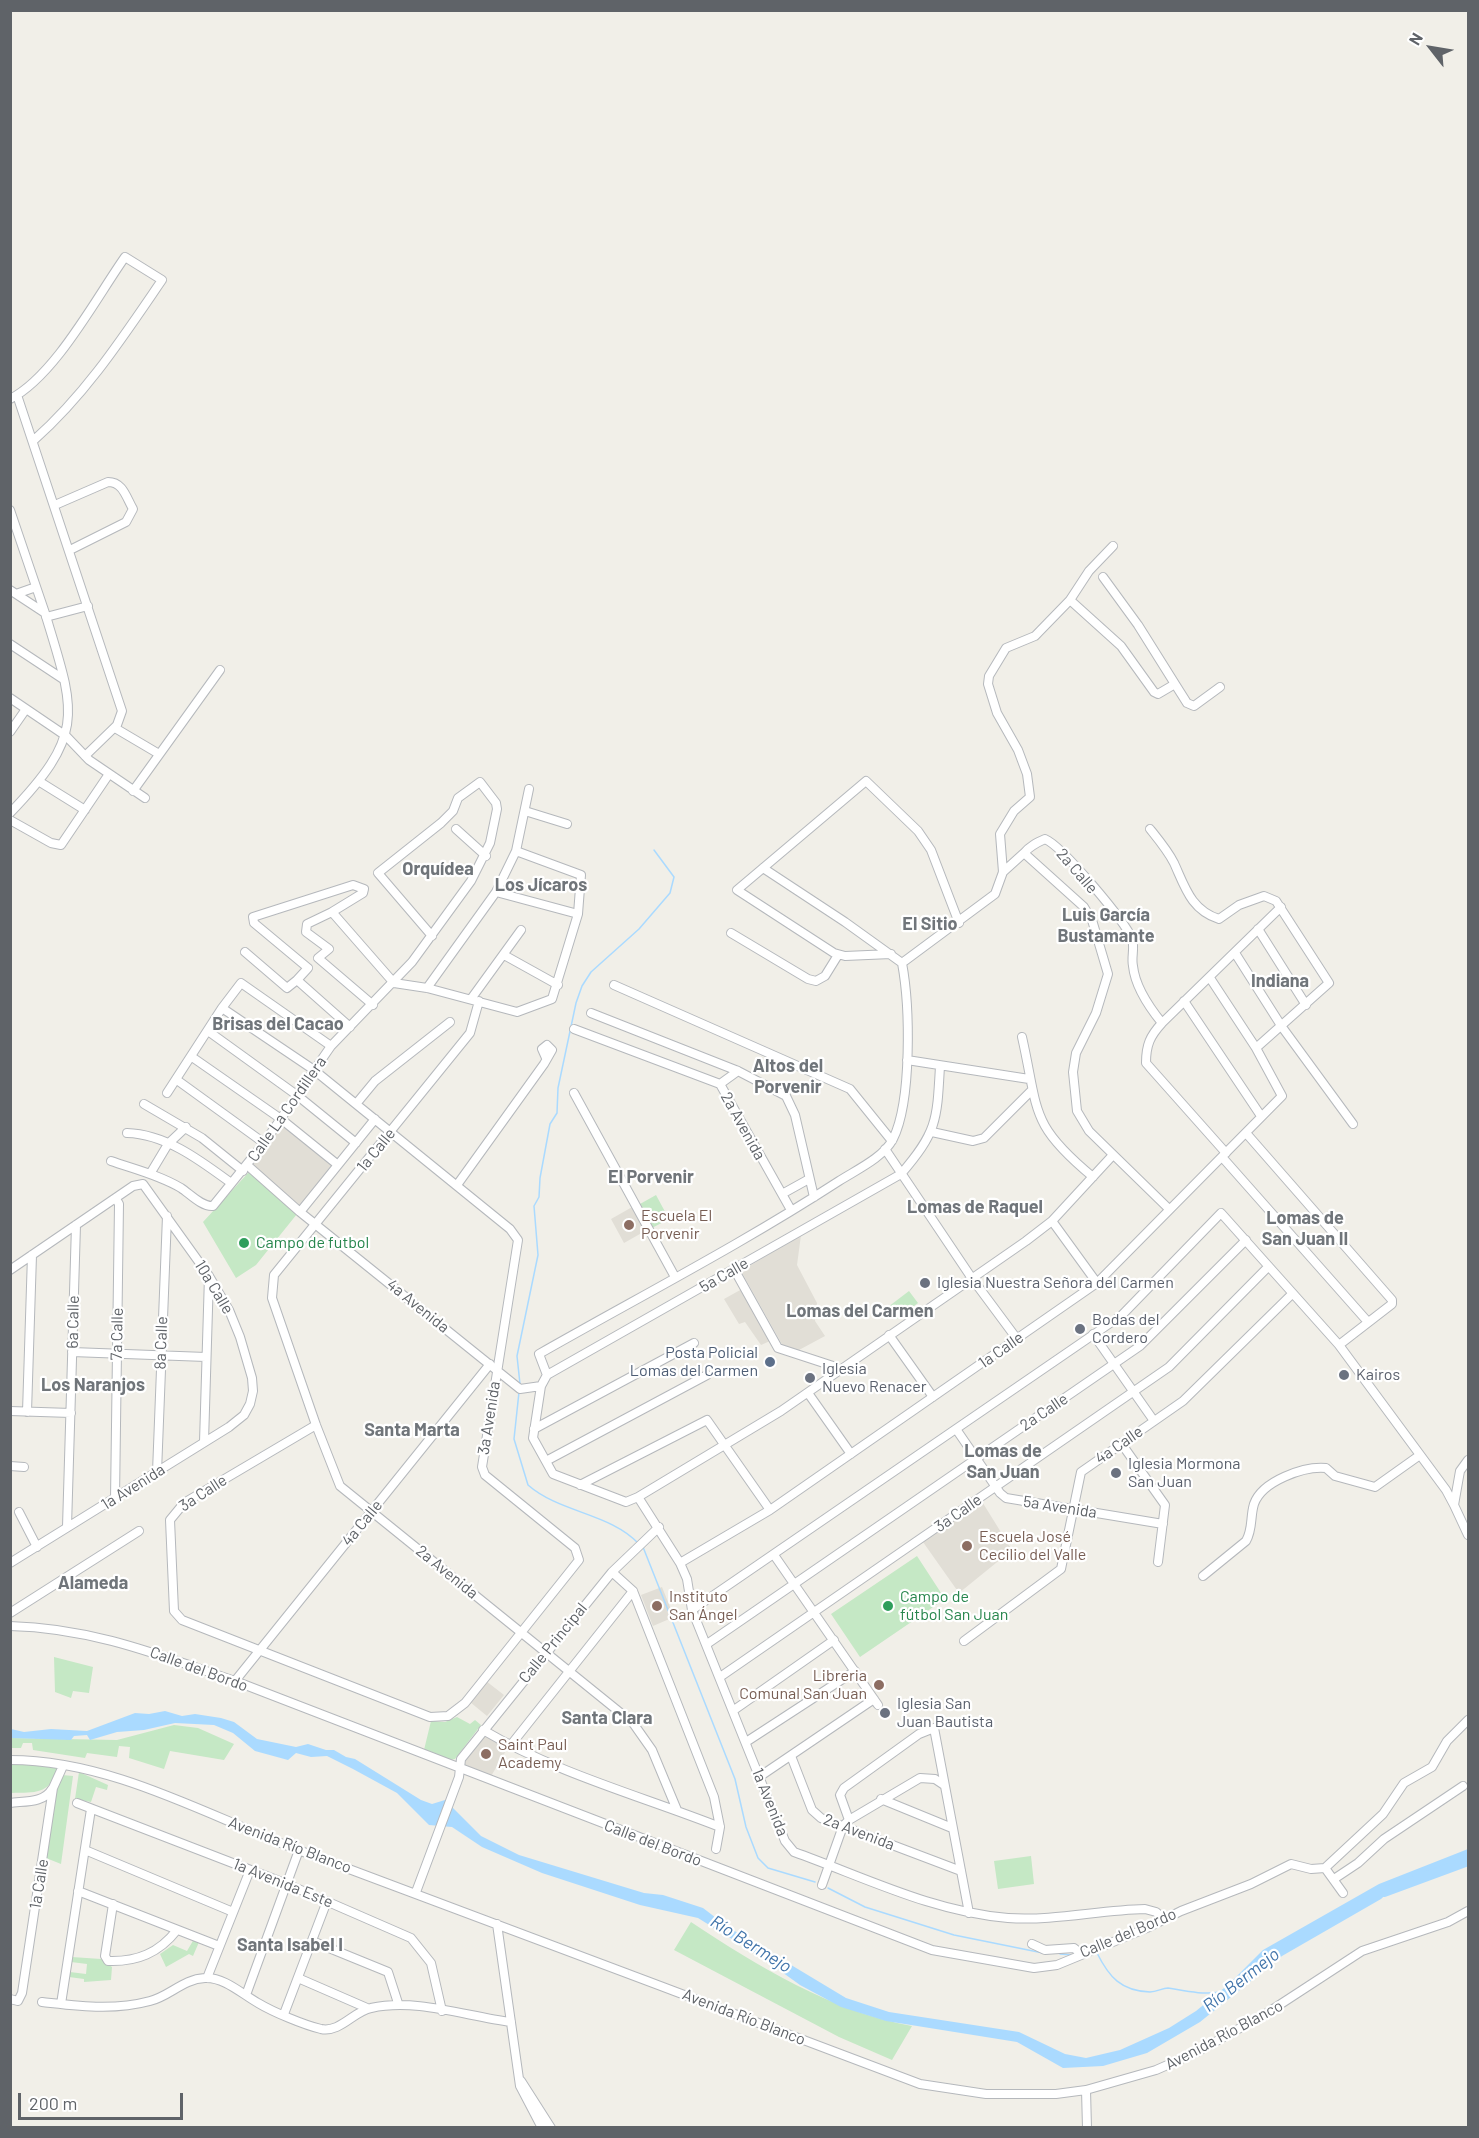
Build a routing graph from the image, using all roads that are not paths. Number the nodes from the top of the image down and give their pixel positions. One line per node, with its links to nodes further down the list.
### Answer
1 (14, 397): 2 (street); 2 (street)
2 (34, 440): 3 (street)
3 (55, 505): 6 (street); 6 (street)
4 (10, 510): 8 (street)
5 (1113, 546): 10 (street)
6 (70, 550): 11 (street)
7 (1103, 577): 16 (street)
8 (36, 587): 9 (street); 12 (street)
9 (14, 592): 12 (street)
10 (1070, 600): 16 (street); 41 (street)
11 (88, 606): 12 (street); 20 (street)
12 (46, 615): 15 (street)
13 (10, 644): 15 (street)
14 (220, 670): 23 (street)
15 (63, 679): 22 (street)
16 (1175, 684): 17 (street)
17 (1220, 687)
18 (10, 698): 19 (street)
19 (26, 709): 21 (street); 22 (street)
20 (115, 728): 23 (street); 24 (street)
21 (10, 732)
22 (66, 736): 24 (street); 26 (street)
23 (159, 754): 28 (street)
24 (85, 756): 25 (street)
25 (109, 774): 28 (street); 30 (street)
26 (40, 782): 30 (street); 32 (street)
27 (529, 789): 31 (street)
28 (133, 790): 29 (street)
29 (145, 798)
30 (85, 810): 33 (street)
31 (525, 811): 34 (street); 37 (street)
32 (10, 813)
33 (10, 820)
34 (567, 824)
35 (456, 829): 39 (street)
36 (1150, 829): 43 (street)
37 (516, 851): 42 (street); 45 (street)
38 (1024, 854): 41 (street); 72 (street, 2a Calle); 110 (street)
39 (486, 856): 50 (street); 50 (street)
40 (763, 868): 46 (street); 53 (street); 54 (street)
41 (1003, 872): 46 (street)
42 (496, 892): 45 (street); 64 (street)
43 (1281, 907): 47 (street); 68 (street)
44 (332, 912): 56 (street); 58 (street); 61 (street)
45 (578, 914): 62 (street)
46 (959, 923): 57 (street)
47 (1258, 929): 52 (street); 68 (street)
48 (521, 930): 55 (street)
49 (731, 933): 54 (street)
50 (432, 936): 61 (street, Calle La Cordillera)
51 (245, 952): 60 (street)
52 (1235, 953): 59 (street); 74 (street)
53 (891, 954): 54 (street); 57 (street)
54 (838, 955)
55 (504, 956): 62 (street); 65 (street)
56 (318, 958): 58 (street); 67 (street)
57 (902, 963): 82 (street)
58 (308, 968): 60 (street)
59 (1210, 978): 66 (street); 79 (street)
60 (297, 980): 73 (street)
61 (394, 982): 64 (street); 67 (street, Calle La Cordillera)
62 (558, 985): 65 (street)
63 (614, 985): 104 (street)
64 (427, 988): 65 (street)
65 (475, 1000): 100 (street, 1a Calle)
66 (1184, 1001): 72 (street); 95 (street)
67 (373, 1005): 73 (street, Calle La Cordillera)
68 (1306, 1005): 74 (street)
69 (222, 1008): 76 (street); 78 (street); 84 (street)
70 (591, 1013): 85 (street)
71 (450, 1022): 94 (street)
72 (1162, 1023): 109 (street)
73 (350, 1027): 78 (street, Calle La Cordillera)
74 (1282, 1027): 79 (street); 98 (street)
75 (574, 1029): 88 (street, 2a Avenida)
76 (208, 1031): 80 (street); 92 (street)
77 (1022, 1037): 86 (street)
78 (331, 1046): 84 (street, Calle La Cordillera)
79 (1256, 1048): 95 (street, 1a Calle)
80 (192, 1057): 87 (street); 96 (street)
81 (546, 1058): 119 (street)
82 (906, 1060): 83 (street); 104 (street)
83 (940, 1066): 86 (street); 101 (street)
84 (314, 1070): 92 (street, Calle La Cordillera); 94 (street)
85 (738, 1071): 88 (street); 117 (street)
86 (1029, 1079): 89 (street)
87 (177, 1080): 90 (street); 105 (street)
88 (720, 1084): 120 (street, 2a Avenida)
89 (1031, 1091): 101 (street); 116 (street)
90 (167, 1093)
91 (574, 1093): 138 (street)
92 (298, 1096): 96 (street, Calle La Cordillera); 106 (street)
93 (144, 1104): 99 (street, 4a Avenida)
94 (356, 1104): 97 (street)
95 (1262, 1116): 102 (street, 1a Calle)
96 (281, 1119): 105 (street, Calle La Cordillera); 112 (street)
97 (375, 1119): 100 (street); 106 (street)
98 (1353, 1124)
99 (186, 1127): 107 (street); 113 (street, 4a Avenida)
100 (391, 1132): 119 (street); 128 (street, 1a Calle)
101 (932, 1132): 115 (street)
102 (1246, 1132): 109 (street, 1a Calle); 143 (street)
103 (126, 1133): 107 (street)
104 (892, 1141): 108 (street)
105 (264, 1143): 113 (street, Calle La Cordillera)
106 (356, 1143): 112 (street)
107 (168, 1144): 114 (street); 118 (street)
108 (885, 1149): 115 (street); 121 (street)
109 (1224, 1155): 123 (street, 1a Calle); 143 (street)
110 (1112, 1156): 116 (street); 123 (street)
111 (111, 1161): 114 (street)
112 (338, 1165): 125 (street)
113 (245, 1168): 118 (street, Calle La Cordillera); 125 (street, 4a Avenida)
114 (150, 1174): 118 (street, Calle La Cordillera)
115 (901, 1174): 135 (street, 5a Calle); 139 (street)
116 (1093, 1177): 127 (street)
117 (809, 1179): 120 (street); 121 (street)
118 (231, 1183)
119 (457, 1185): 155 (street, 3a Avenida)
120 (782, 1194): 124 (street, 2a Avenida)
121 (814, 1197): 124 (street)
122 (118, 1202): 126 (street, 10a Calle); 129 (street); 150 (street, 7a Calle)
123 (1169, 1209): 140 (street, 1a Calle)
124 (791, 1210): 138 (street)
125 (300, 1212): 128 (street, 4a Avenida)
126 (167, 1215): 130 (street, 10a Calle); 132 (street, 8a Calle)
127 (1052, 1221): 139 (street); 140 (street)
128 (315, 1224): 142 (street, 1a Calle); 153 (street, 4a Avenida)
129 (76, 1225): 133 (street); 149 (street, 6a Calle)
130 (179, 1233): 132 (street); 137 (street, 10a Calle)
131 (1246, 1240): 134 (street); 144 (street); 154 (street, 2a Calle)
132 (164, 1242): 151 (street, 8a Calle)
133 (32, 1255): 136 (street); 165 (street)
134 (1268, 1267): 141 (street); 160 (street, 3a Calle)
135 (734, 1269): 156 (street); 157 (street, 5a Calle)
136 (10, 1270)
137 (209, 1276): 152 (street); 163 (street, 10a Calle)
138 (675, 1277): 157 (street)
139 (971, 1277): 145 (street); 146 (street)
140 (1097, 1283): 146 (street, 1a Calle)
141 (1292, 1293): 148 (street); 167 (street, 4a Calle)
142 (272, 1298): 168 (street, 2a Avenida)
143 (1368, 1322): 148 (street)
144 (1094, 1334): 154 (street); 170 (street)
145 (889, 1335): 156 (street); 162 (street)
146 (1017, 1339): 162 (street, 1a Calle)
147 (694, 1343): 169 (street)
148 (1339, 1345): 175 (street)
149 (72, 1352): 150 (street); 166 (street, 6a Calle)
150 (117, 1354): 151 (street); 187 (street, 7a Calle)
151 (161, 1356): 152 (street); 182 (street, 8a Calle)
152 (206, 1357): 171 (street)
153 (490, 1364): 155 (street, 4a Avenida); 191 (street, 4a Calle)
154 (1114, 1364): 160 (street); 176 (street, 2a Calle)
155 (497, 1370): 159 (street, 4a Avenida); 211 (street, 3a Avenida)
156 (837, 1372): 161 (street)
157 (547, 1375): 159 (street)
158 (707, 1375): 178 (street)
159 (541, 1386): 169 (street)
160 (1134, 1391): 167 (street); 184 (street, 3a Calle)
161 (808, 1393): 173 (street); 174 (street)
162 (933, 1397): 174 (street, 1a Calle)
163 (250, 1404): 171 (street, 1a Avenida)
164 (10, 1411): 165 (street)
165 (27, 1412): 166 (street)
166 (71, 1413): 194 (street, 6a Calle)
167 (1154, 1421): 172 (street, 4a Calle)
168 (316, 1425): 191 (street, 2a Avenida); 215 (street, 3a Calle)
169 (534, 1429): 178 (street)
170 (957, 1429): 176 (street, 5a Avenida); 199 (street)
171 (204, 1442): 182 (street, 1a Avenida)
172 (1121, 1443): 189 (street, 4a Calle); 193 (street)
173 (727, 1446): 183 (street); 186 (street); 190 (street)
174 (851, 1454): 190 (street, 1a Calle)
175 (1420, 1455): 185 (street); 204 (street)
176 (976, 1458): 184 (street, 5a Avenida); 205 (street, 2a Calle)
177 (1468, 1460): 181 (street)
178 (546, 1461): 183 (street)
179 (10, 1466): 180 (street)
180 (24, 1467)
181 (1460, 1471): 185 (street); 188 (street)
182 (157, 1472): 187 (street, 1a Avenida)
183 (580, 1485): 186 (street)
184 (995, 1486): 189 (street, 5a Avenida); 208 (street, 3a Calle)
185 (1446, 1490): 188 (street)
186 (638, 1497): 195 (street, 1a Avenida)
187 (114, 1499): 194 (street, 1a Avenida)
188 (1454, 1505): 197 (street)
189 (1073, 1509): 193 (street, 5a Avenida); 213 (street, 4a Calle)
190 (770, 1510): 202 (street, 1a Calle)
191 (372, 1511): 211 (street, 2a Avenida); 215 (street, 4a Calle)
192 (19, 1512): 198 (street)
193 (1163, 1524): 200 (street)
194 (67, 1527): 198 (street, 1a Avenida)
195 (659, 1527): 202 (street, 1a Avenida); 203 (street, Calle Principal)
196 (139, 1530): 209 (street)
197 (1468, 1535)
198 (37, 1547): 201 (street, 1a Avenida)
199 (774, 1555): 205 (street); 207 (street)
200 (1158, 1562)
201 (10, 1563)
202 (680, 1563): 207 (street, 1a Avenida)
203 (612, 1572): 206 (street); 216 (street, Calle Principal)
204 (1203, 1576)
205 (795, 1584): 208 (street); 214 (street, 2a Calle)
206 (633, 1592): 217 (street); 240 (street)
207 (692, 1610): 214 (street, 1a Avenida)
208 (814, 1611): 212 (street); 219 (street, 3a Calle)
209 (10, 1612)
210 (10, 1626): 220 (street, Calle del Bordo)
211 (522, 1632): 215 (street); 216 (street, 2a Avenida)
212 (834, 1640): 218 (street); 221 (street)
213 (964, 1641)
214 (707, 1644): 219 (street, 1a Avenida)
215 (260, 1651): 220 (street, 4a Calle)
216 (546, 1652): 217 (street, 2a Avenida); 223 (street, Calle Principal)
217 (569, 1670): 225 (street); 238 (street, 2a Avenida)
218 (855, 1671): 224 (street); 226 (street)
219 (720, 1677): 221 (street, 1a Avenida)
220 (235, 1681): 229 (street, Calle del Bordo)
221 (734, 1710): 224 (street, 1a Avenida)
222 (1468, 1720): 246 (street)
223 (483, 1730): 225 (street); 229 (street, Calle Principal)
224 (746, 1742): 230 (street, 1a Avenida)
225 (510, 1746): 238 (street)
226 (791, 1756): 230 (street); 239 (street, 2a Avenida)
227 (10, 1760): 228 (street, Avenida Río Blanco)
228 (63, 1766): 233 (street, 1a Calle); 243 (street, Avenida Río Blanco)
229 (459, 1768): 253 (street, Calle Principal); 266 (street, Calle del Bordo)
230 (759, 1777): 245 (street, 1a Avenida)
231 (944, 1785): 234 (street); 239 (street); 241 (street)
232 (1463, 1786): 249 (street)
233 (53, 1788): 235 (street); 270 (street, 1a Calle)
234 (881, 1799): 239 (street); 241 (street)
235 (10, 1803)
236 (77, 1803): 237 (street, 1a Avenida Este)
237 (91, 1809): 244 (street); 247 (street, 1a Avenida Este)
238 (677, 1810): 240 (street)
239 (846, 1823): 245 (street); 248 (street, 2a Avenida)
240 (720, 1827): 242 (street)
241 (952, 1828): 248 (street)
242 (716, 1849)
243 (299, 1850): 250 (street); 253 (street, Avenida Río Blanco)
244 (85, 1851): 252 (street); 258 (street)
245 (830, 1864): 251 (street); 259 (street, 1a Avenida)
246 (1325, 1868): 249 (street); 260 (street, Calle del Bordo)
247 (250, 1870): 250 (street, 1a Avenida Este); 258 (street)
248 (961, 1871): 259 (street)
249 (1334, 1879): 254 (street)
250 (287, 1884): 255 (street, 1a Avenida Este); 269 (street)
251 (822, 1885)
252 (78, 1891): 256 (street); 273 (street)
253 (416, 1892): 261 (street, Avenida Río Blanco)
254 (1343, 1893)
255 (327, 1901): 263 (street); 275 (street, 1a Avenida Este)
256 (113, 1904): 262 (street); 262 (street)
257 (1468, 1911): 279 (street, Avenida Río Blanco)
258 (233, 1912): 265 (street)
259 (969, 1913): 260 (street, 1a Avenida)
260 (1164, 1919): 266 (street, Calle del Bordo)
261 (497, 1924): 277 (street); 279 (street, Avenida Río Blanco)
262 (177, 1929): 265 (street)
263 (312, 1941): 268 (street); 272 (street)
264 (1032, 1944): 266 (street)
265 (219, 1946): 267 (street)
266 (1080, 1953)
267 (207, 1978): 269 (street); 273 (street)
268 (298, 1978): 274 (street); 276 (street)
269 (246, 1995): 276 (street)
270 (14, 2000)
271 (42, 2002): 273 (street)
272 (398, 2003): 274 (street); 275 (street)
273 (61, 2004)
274 (367, 2008): 276 (street)
275 (442, 2011): 277 (street)
276 (284, 2014)
277 (510, 2022): 278 (street)
278 (521, 2081): 280 (street); 281 (street)
279 (1086, 2090): 282 (street)
280 (542, 2127)
281 (551, 2127)
282 (1087, 2127)

